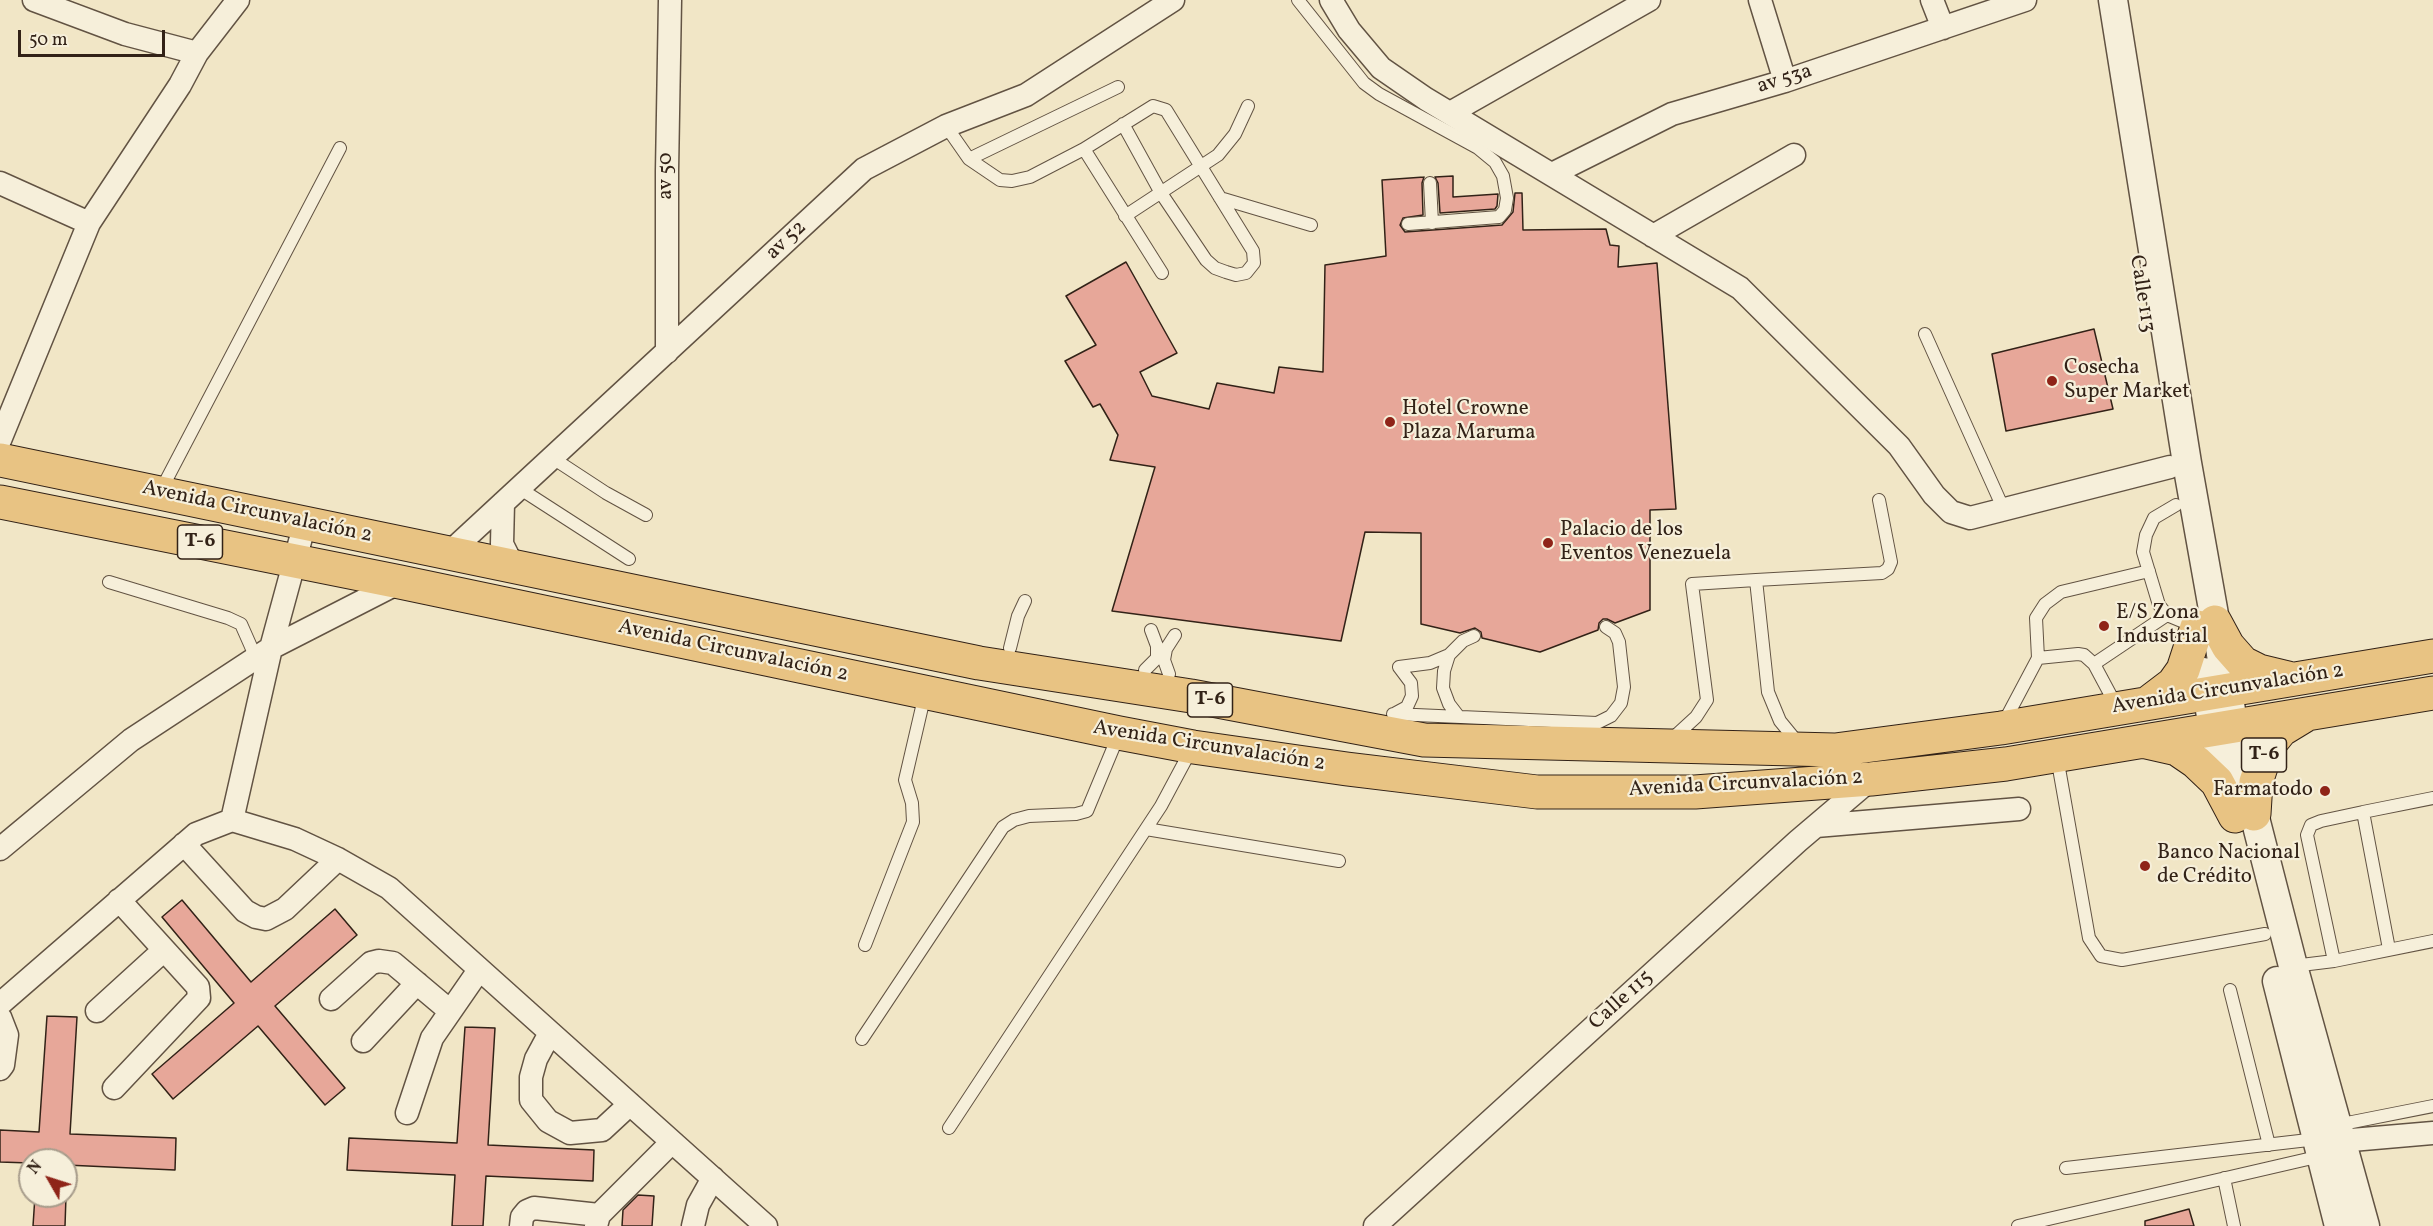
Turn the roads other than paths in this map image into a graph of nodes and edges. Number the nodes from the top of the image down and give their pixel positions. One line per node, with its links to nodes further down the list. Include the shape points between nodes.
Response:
1 (34, 0): 14 (street, via 125,34)
2 (238, 0): 14 (street)
3 (670, 0): 39 (street, av 50, via 666,171)
4 (1173, 0): 20 (street, av 52, via 1026,95)
5 (1298, 0): 33 (lane, via 1364,83 1478,148 1495,162 1503,176 1507,198 1505,210 1498,217)
6 (1330, 0): 18 (street, via 1381,68)
7 (1649, 0): 18 (street)
8 (1760, 0): 15 (street)
9 (1932, 0): 13 (street)
10 (2025, 0): 13 (street, av 53a)
11 (2092, 0): 43 (street, Calle 113)
12 (2113, 0): 61 (street, Calle 113)
13 (1942, 28): 15 (street, av 53a)
14 (196, 54): 32 (street, via 180,85)
15 (1785, 81): 26 (street, av 53a, via 1672,114)
16 (1118, 87): 24 (lane)
17 (1248, 106): 25 (lane, via 1235,134)
18 (1450, 113): 26 (street)
19 (1124, 124): 22 (lane); 25 (lane, via 1153,106 1161,107 1170,114); 29 (lane)
20 (946, 126): 24 (lane); 39 (street, av 52, via 864,169)
21 (340, 148): 44 (lane)
22 (1084, 149): 24 (lane, via 1030,177 1012,181 987,174); 31 (lane)
23 (1794, 155): 36 (street)
24 (969, 159)
25 (1202, 168): 29 (lane); 30 (lane)
26 (1552, 174): 36 (street)
27 (0, 183): 32 (street)
28 (1430, 183): 33 (lane)
29 (1161, 193): 30 (lane, via 1206,260 1226,272 1246,273 1254,263 1252,251); 31 (lane)
30 (1220, 198): 35 (lane)
31 (1125, 216): 37 (lane)
32 (89, 223): 40 (street)
33 (1432, 223): 34 (lane)
34 (1408, 224)
35 (1311, 225)
36 (1653, 236): 49 (street, via 1740,288 1899,447 1951,512 1970,518)
37 (1162, 273)
38 (1925, 334): 49 (lane)
39 (668, 352): 41 (street, av 52)
40 (0, 440)
41 (551, 457): 45 (street, av 52); 50 (lane)
42 (0, 460): 44 (highway, Avenida Circunvalación 2 / T-6)
43 (2170, 467): 48 (street, Calle 113); 49 (street)
44 (159, 493): 51 (highway, Avenida Circunvalación 2 / T-6)
45 (511, 496): 52 (street, av 52); 53 (lane); 55 (street, via 502,544)
46 (1879, 500): 57 (lane, via 1891,562 1882,573)
47 (0, 502): 54 (highway, Avenida Circunvalación 2 / T-6)
48 (2176, 505): 56 (lane, via 2154,518 2146,535 2143,552); 61 (street, Calle 113)
49 (2004, 510)
50 (646, 515)
51 (305, 523): 52 (highway, Avenida Circunvalación 2 / T-6); 54 (street)
52 (449, 553): 55 (highway, Avenida Circunvalación 2 / T-6)
53 (630, 559)
54 (296, 561): 59 (highway, Avenida Circunvalación 2 / T-6); 67 (street)
55 (513, 566): 86 (highway, Avenida Circunvalación 2 / T-6, via 979,663 1191,696 1424,740)
56 (2149, 571): 61 (lane, via 2159,605); 70 (lane, via 2061,592 2045,604 2036,618)
57 (1756, 580): 86 (lane, via 1692,584 1707,700 1696,717); 87 (lane, via 1768,692 1780,721)
58 (109, 582): 67 (lane, via 228,618 240,624)
59 (400, 582): 67 (street); 76 (highway, Avenida Circunvalación 2 / T-6)
60 (1025, 602): 66 (lane, via 1017,616)
61 (2193, 621): 71 (lane); 74 (highway, via 2228,646 2243,663); 75 (street, Calle 113); 78 (highway, T-6, via 2183,670 2173,684)
62 (1606, 627): 80 (lane, via 1619,642 1624,687 1621,703 1611,716 1597,723)
63 (1151, 630): 72 (lane, via 1157,658)
64 (1174, 635): 73 (lane, via 1164,660)
65 (1474, 636): 68 (lane)
66 (1010, 648)
67 (263, 653): 94 (street); 98 (street, via 131,740)
68 (1449, 655): 80 (lane, via 1443,688); 80 (lane, via 1430,663 1399,667 1411,682 1412,696 1407,707 1393,714)
69 (2433, 656): 74 (highway, Avenida Circunvalación 2 / T-6)
70 (2038, 658): 71 (lane, via 2078,654); 81 (lane)
71 (2094, 664): 78 (lane)
72 (1145, 670)
73 (1169, 674)
74 (2292, 679): 75 (highway, Avenida Circunvalación 2 / T-6)
75 (2218, 692): 78 (highway, Avenida Circunvalación 2 / T-6); 82 (street, Calle 113)
76 (926, 693): 83 (highway, Avenida Circunvalación 2 / T-6); 104 (lane, via 905,780 913,822)
77 (2432, 696): 79 (highway, Avenida Circunvalación 2 / T-6)
78 (2133, 706): 81 (highway, Avenida Circunvalación 2 / T-6)
79 (2307, 714): 82 (highway, Avenida Circunvalación 2 / T-6); 93 (highway, T-6, via 2281,730 2268,746)
80 (1459, 717)
81 (2001, 728): 87 (highway, Avenida Circunvalación 2 / T-6, via 1835,750)
82 (2223, 728): 84 (highway, Avenida Circunvalación 2 / T-6); 93 (street, Calle 113)
83 (1119, 733): 85 (highway, Avenida Circunvalación 2 / T-6); 118 (lane, via 1087,811 1029,816 1003,827)
84 (2141, 741): 88 (highway, Avenida Circunvalación 2 / T-6); 93 (highway, via 2177,749 2196,762)
85 (1193, 747): 89 (highway, Avenida Circunvalación 2 / T-6, via 1537,792 1695,792); 96 (lane)
86 (1663, 747): 87 (highway, Avenida Circunvalación 2 / T-6)
87 (1802, 749)
88 (2056, 756): 89 (highway, Avenida Circunvalación 2 / T-6); 102 (lane, via 2089,938 2102,956 2122,960)
89 (1871, 779): 95 (street, Calle 115)
90 (2433, 798): 92 (lane)
91 (2019, 809): 95 (street)
92 (2363, 813): 105 (lane); 107 (lane, via 2321,820 2311,825 2307,835)
93 (2245, 815): 102 (street); 108 (street)
94 (232, 820): 97 (street, via 195,834); 99 (street, via 295,839)
95 (1816, 825): 137 (street, Calle 115)
96 (1146, 829): 100 (lane); 125 (lane)
97 (184, 844): 99 (street, via 245,911 266,919 285,909); 101 (street)
98 (0, 849)
99 (338, 859): 109 (street, via 389,888)
100 (1339, 861)
101 (119, 900): 106 (street); 113 (street)
102 (2265, 934): 127 (street)
103 (2433, 941): 105 (lane)
104 (865, 945)
105 (2389, 949): 107 (lane)
106 (164, 950): 114 (street); 121 (street, via 198,987 199,998)
107 (2334, 961): 108 (lane)
108 (2293, 966): 127 (street)
109 (479, 970): 115 (street); 117 (street)
110 (417, 983): 112 (street, via 393,963 380,961 371,963); 115 (street); 119 (street)
111 (2230, 990): 129 (lane)
112 (331, 999)
113 (0, 1004)
114 (97, 1011)
115 (450, 1011): 124 (street, via 432,1038)
116 (0, 1017): 120 (street, via 7,1035)
117 (550, 1033): 122 (street); 122 (street, via 531,1077 531,1100 548,1121 570,1133 602,1130)
118 (862, 1039)
119 (363, 1041)
120 (0, 1069)
121 (114, 1088)
122 (630, 1104): 128 (street)
123 (2433, 1106): 127 (lane)
124 (407, 1113)
125 (949, 1128)
126 (2433, 1133): 127 (street)
127 (2329, 1140): 129 (lane); 132 (lane); 140 (street); 141 (street)
128 (672, 1142): 131 (street); 133 (street)
129 (2269, 1145): 130 (lane)
130 (2066, 1168)
131 (713, 1178): 135 (street, via 698,1205); 136 (street)
132 (2224, 1178): 138 (lane); 139 (lane)
133 (598, 1220): 134 (street, via 534,1208 522,1217)
134 (521, 1226)
135 (693, 1226)
136 (766, 1226)
137 (1375, 1226)
138 (2018, 1226)
139 (2234, 1226)
140 (2339, 1226)
141 (2365, 1226)

